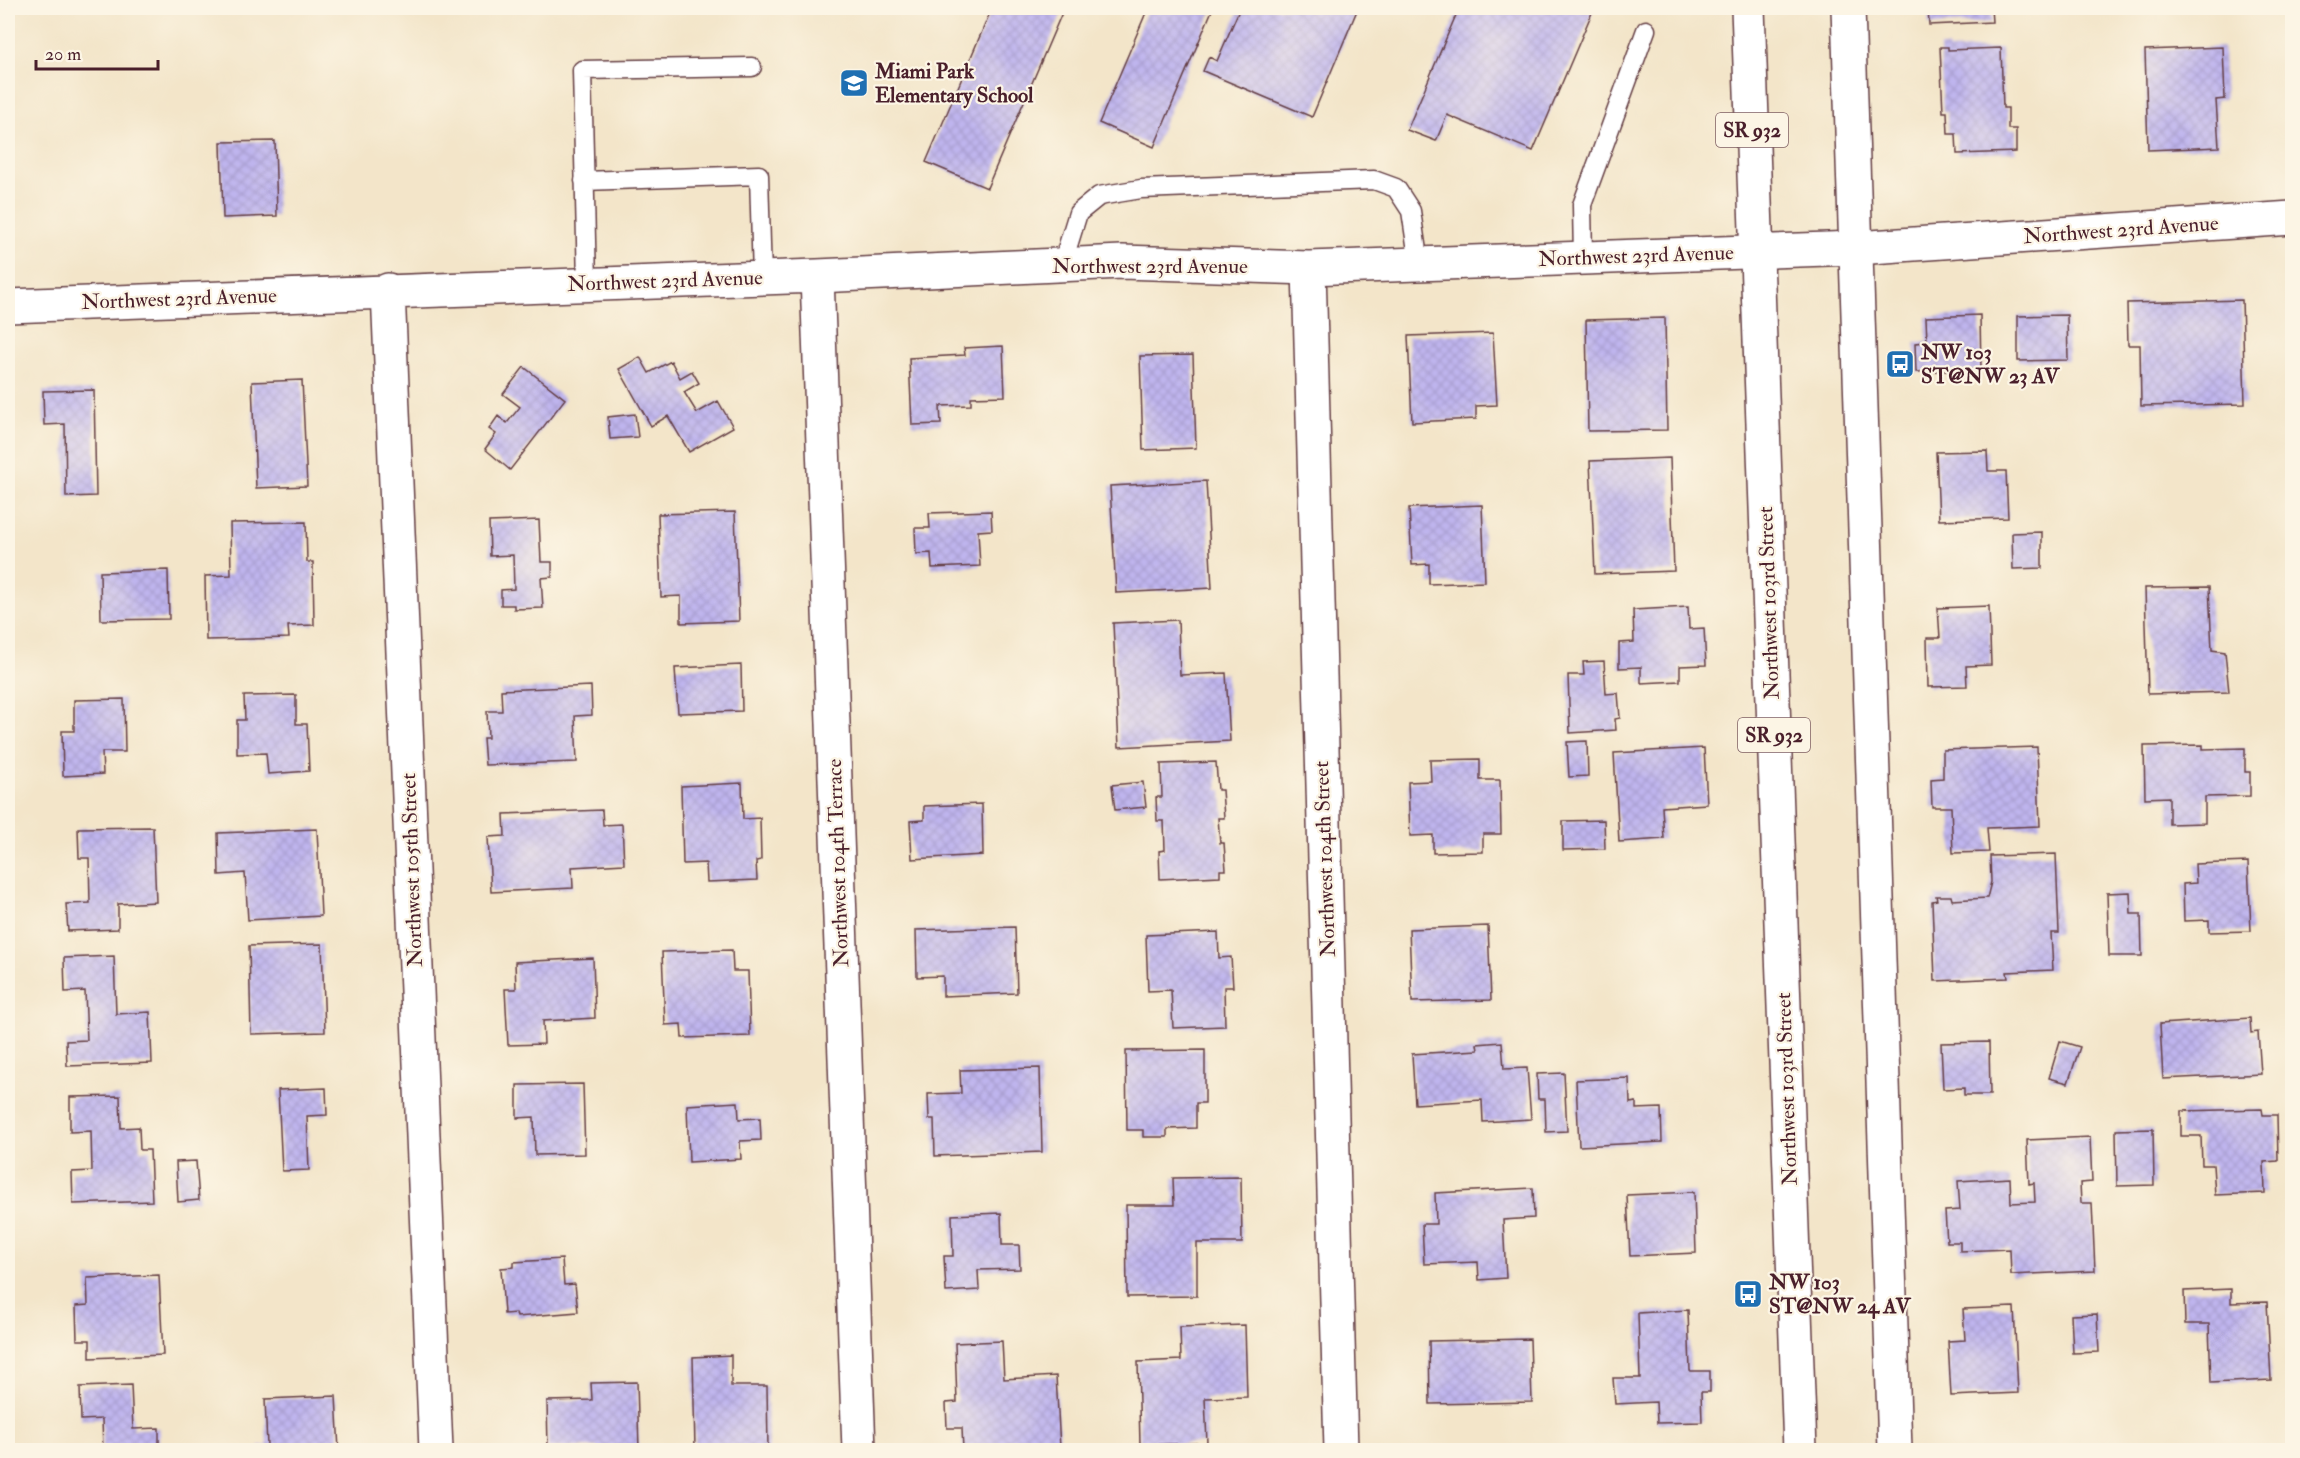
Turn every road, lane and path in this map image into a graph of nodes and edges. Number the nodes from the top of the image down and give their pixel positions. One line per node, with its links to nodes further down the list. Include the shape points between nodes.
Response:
1 (1748, 8): 8 (street, Northwest 103rd Street / SR 932)
2 (1848, 8): 7 (street)
3 (1646, 30): 9 (lane, via 1582,205)
4 (752, 67): 5 (lane, via 582,70)
5 (584, 181): 14 (lane, via 759,175); 15 (lane)
6 (2292, 218): 7 (street, Northwest 23rd Avenue)
7 (1856, 248): 8 (street, Northwest 23rd Avenue); 22 (street)
8 (1756, 252): 9 (street, Northwest 23rd Avenue); 21 (street, Northwest 103rd Street / SR 932)
9 (1583, 258): 10 (street, Northwest 23rd Avenue)
10 (1419, 264): 11 (lane, via 1411,212 1396,188 1374,180 1141,189 1099,195 1078,213); 12 (street, Northwest 23rd Avenue)
11 (1062, 265): 12 (street, Northwest 23rd Avenue, via 1122,262); 13 (street, Northwest 23rd Avenue)
12 (1308, 268): 20 (street, Northwest 104th Street)
13 (817, 276): 14 (street, Northwest 23rd Avenue); 19 (street, Northwest 104th Terrace)
14 (762, 278): 15 (street, Northwest 23rd Avenue)
15 (587, 283): 16 (street, Northwest 23rd Avenue)
16 (388, 290): 17 (street, Northwest 23rd Avenue); 18 (street, Northwest 105th Street)
17 (8, 306)
18 (436, 1450)
19 (859, 1450)
20 (1341, 1450)
21 (1800, 1450)
22 (1895, 1450)

